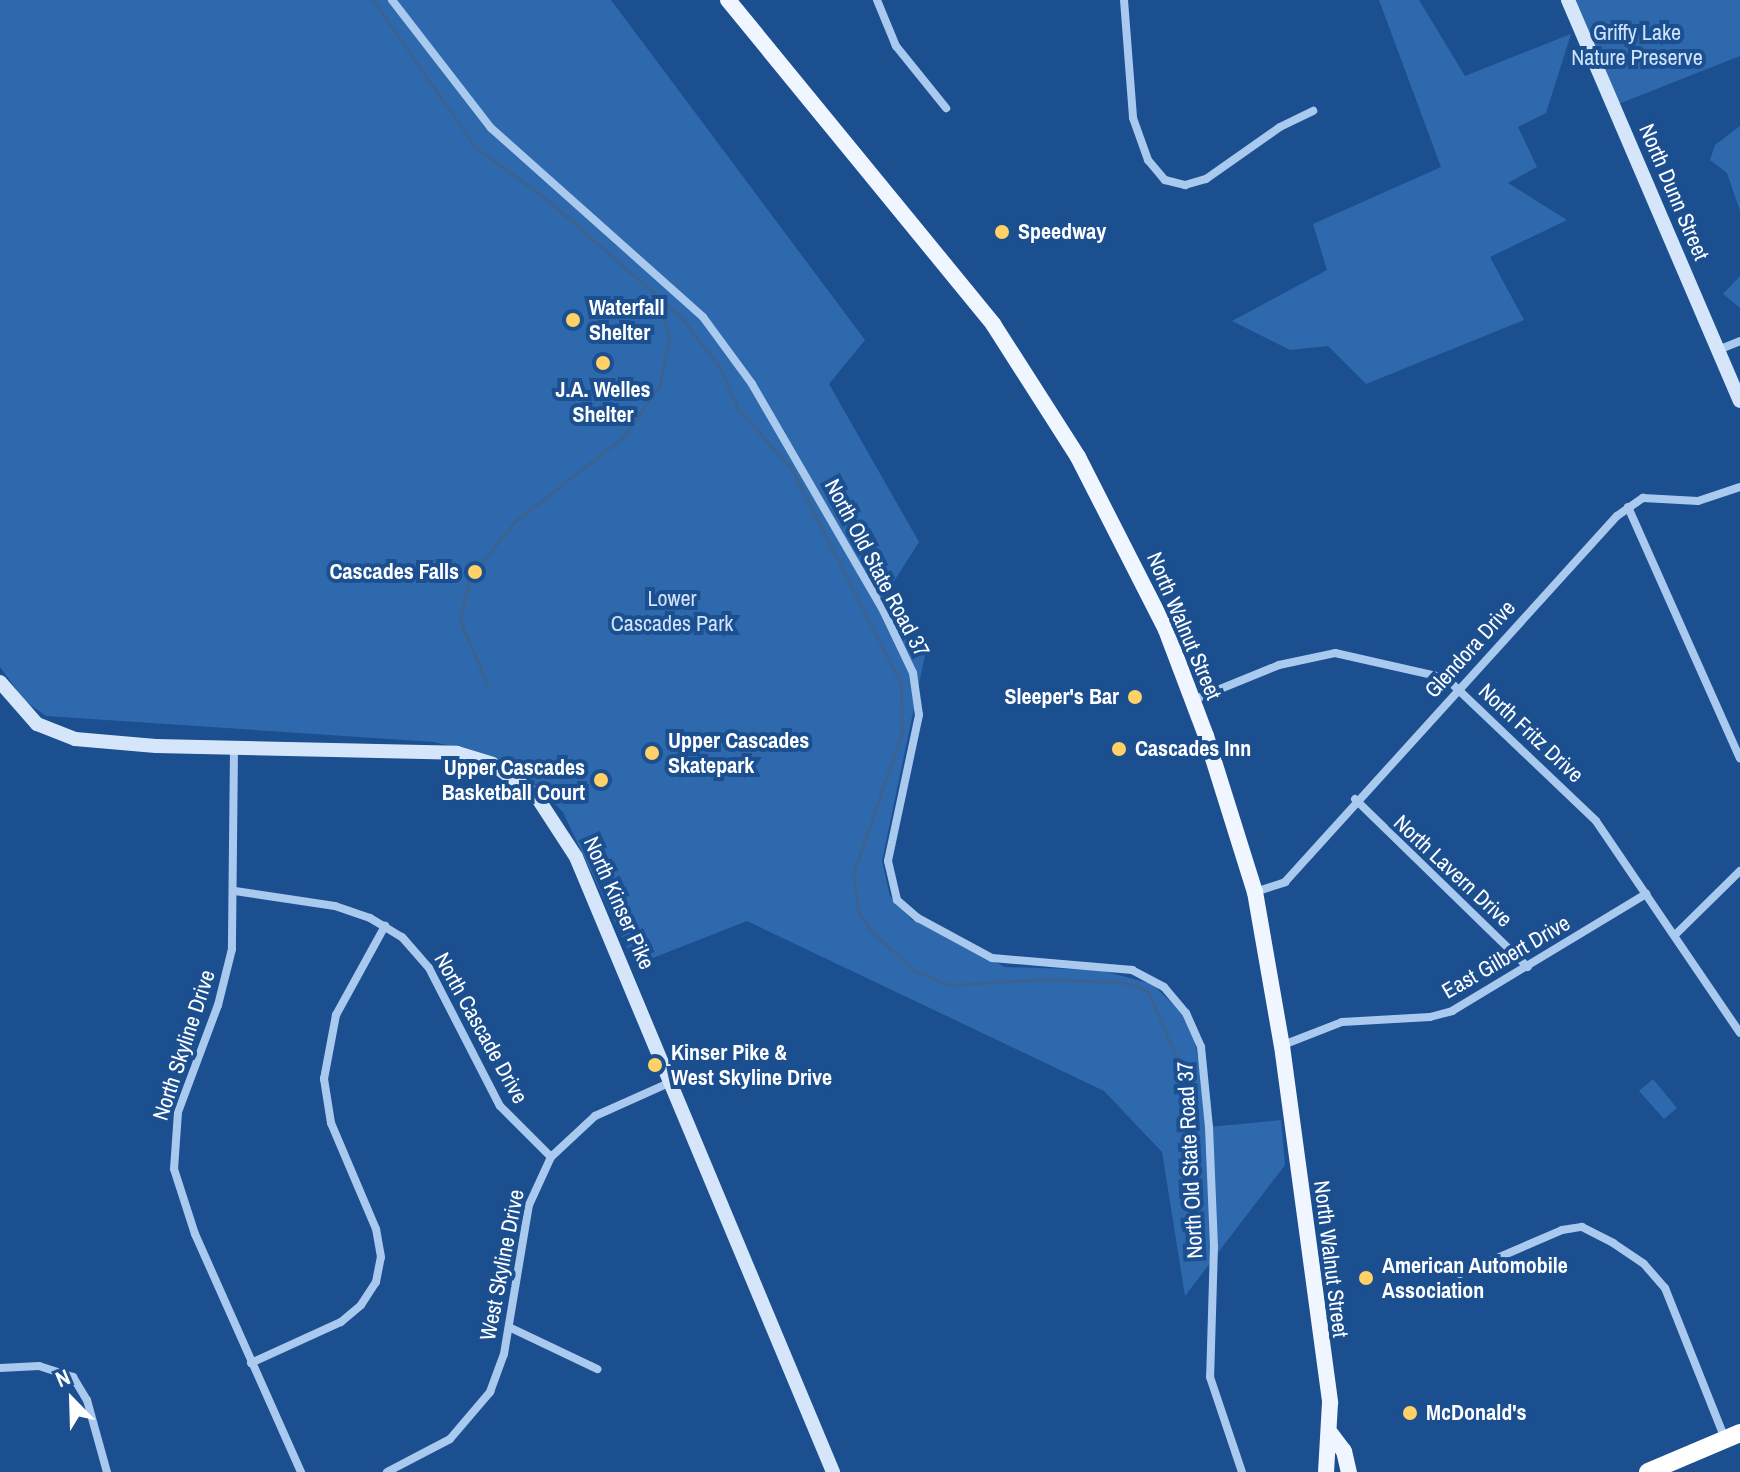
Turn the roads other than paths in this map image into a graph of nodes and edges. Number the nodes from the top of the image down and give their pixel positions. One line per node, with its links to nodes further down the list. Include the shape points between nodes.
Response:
1 (392, 0): 41 (street, North Old State Road 37, via 491,128 703,317 752,384 876,596 907,656 918,698 912,767 888,861 897,900 918,918 992,958 1132,970 1164,987 1186,1013 1201,1047 1209,1127 1214,1246 1210,1377)
2 (728, 0): 15 (main road, North Walnut Street, via 919,227 1009,346 1131,555)
3 (877, 0): 6 (street, via 896,46)
4 (1124, 0): 7 (street, via 1133,118 1148,160 1165,180 1185,185 1206,179 1280,127)
5 (1568, 0): 9 (street, North Dunn Street)
6 (946, 108)
7 (1313, 111)
8 (1740, 341): 9 (street)
9 (1718, 350): 10 (street, North Dunn Street)
10 (1740, 401)
11 (1740, 487): 12 (street, via 1706,500 1650,497)
12 (1628, 507): 14 (street, Glendora Drive); 17 (street)
13 (0, 683): 16 (street, North Kinser Pike, via 26,715 67,737)
14 (1459, 689): 15 (street, North Fritz Drive, via 1428,673 1335,653 1279,665); 18 (street, Glendora Drive); 22 (street, North Fritz Drive, via 1596,821)
15 (1193, 700): 21 (main road, North Walnut Street)
16 (234, 748): 20 (street, North Skyline Drive); 28 (street, North Kinser Pike, via 457,753 492,764 526,786 566,836)
17 (1740, 758)
18 (1355, 799): 21 (street, Glendora Drive, via 1285,882); 25 (street, North Lavern Drive)
19 (1740, 871): 24 (street)
20 (235, 891): 23 (street, North Cascade Drive, via 335,906); 32 (street, North Skyline Drive, via 226,977 184,1091 173,1152 183,1204)
21 (1255, 892): 27 (main road, North Walnut Street)
22 (1646, 894): 24 (street, North Fritz Drive); 25 (street, East Gilbert Drive)
23 (385, 926): 29 (street, North Cascade Drive, via 414,947 429,968 500,1106); 32 (street, via 336,1015 324,1079 331,1123 376,1229 381,1257 376,1282 341,1322)
24 (1675, 935): 26 (street, North Fritz Drive)
25 (1528, 967): 27 (street, East Gilbert Drive, via 1441,1015 1342,1022)
26 (1740, 1033)
27 (1282, 1046): 35 (main road, North Walnut Street)
28 (671, 1082): 29 (street, West Skyline Drive, via 595,1116); 40 (street, North Kinser Pike)
29 (551, 1157): 31 (street, West Skyline Drive, via 529,1205)
30 (1460, 1274): 36 (street, via 1562,1230 1582,1227 1613,1243 1644,1264 1665,1288)
31 (509, 1327): 34 (street); 39 (street, West Skyline Drive, via 495,1381 470,1421 438,1448)
32 (251, 1363): 38 (street, North Skyline Drive)
33 (0, 1368): 37 (street, via 39,1366 73,1377 87,1400)
34 (597, 1369)
35 (1331, 1434): 42 (main road, North Walnut Street); 43 (main road, North Walnut Street, via 1344,1451)
36 (1733, 1436): 44 (highway)
37 (107, 1472)
38 (301, 1472)
39 (387, 1472)
40 (833, 1472)
41 (1242, 1472)
42 (1326, 1472)
43 (1349, 1472)
44 (1648, 1472)

